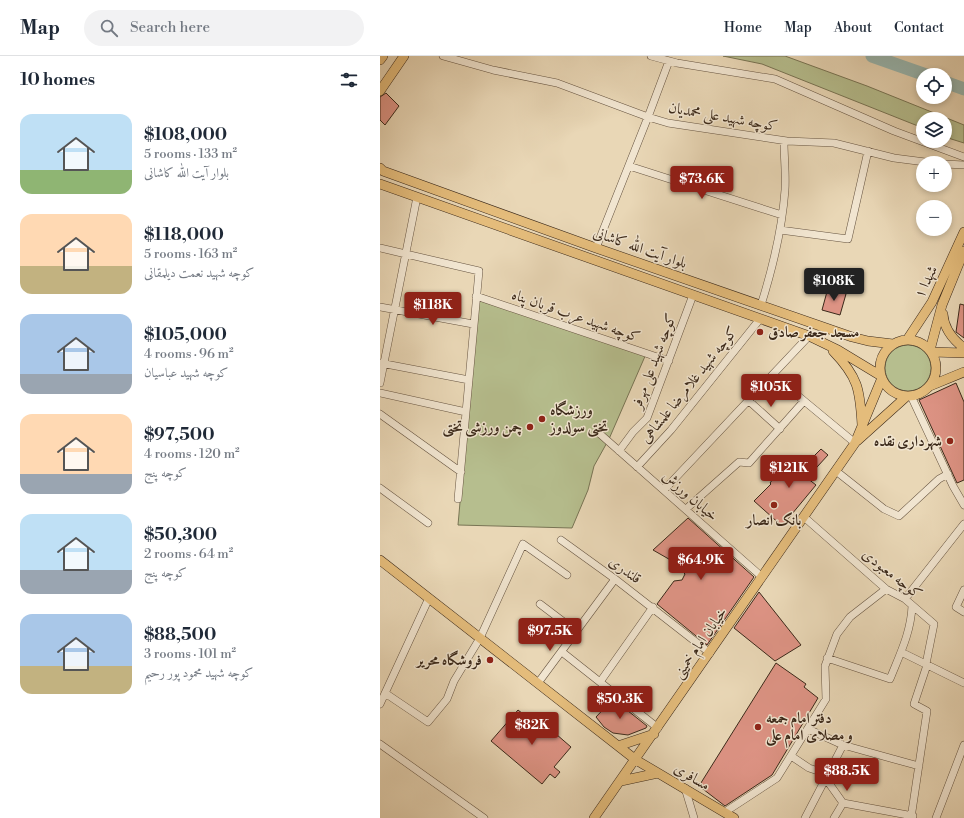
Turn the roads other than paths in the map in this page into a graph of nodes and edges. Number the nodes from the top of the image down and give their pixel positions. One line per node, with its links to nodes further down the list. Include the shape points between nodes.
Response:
1 (383, 56): 5 (main road)
2 (404, 56): 7 (main road)
3 (443, 56): 8 (street, via 493,70 557,83)
4 (651, 56): 6 (street)
5 (380, 60)
6 (669, 61): 8 (street); 11 (street, via 775,79 894,131)
7 (380, 91)
8 (648, 117): 9 (street, کوچه شهید علی محمدیان, via 668,123); 15 (street, کوچه شهید علی محمدیان)
9 (784, 141): 10 (street, کوچه شهید علی محمدیان, via 834,143); 21 (street, via 785,190)
10 (868, 151): 12 (street, کوچه شهید علی محمدیان); 22 (street, via 848,239)
11 (964, 157)
12 (916, 161)
13 (952, 164): 14 (street)
14 (964, 165)
15 (628, 166): 21 (street); 25 (street, کوچه شهید علی محمدیان)
16 (380, 168): 17 (main road, بلوار آیت الله کاشانی)
17 (415, 183): 19 (main road, via 403,186); 25 (main road, بلوار آیت الله کاشانی)
18 (380, 184): 19 (main road, بلوار آیت الله کاشانی)
19 (402, 192): 20 (main road, بلوار آیت الله کاشانی)
20 (417, 197): 27 (street); 28 (main road, بلوار آیت الله کاشانی)
21 (782, 215): 22 (street)
22 (780, 230): 30 (street)
23 (964, 232): 34 (main road, شهدا ۱)
24 (380, 248): 27 (street)
25 (596, 248): 30 (main road, بلوار آیت الله کاشانی)
26 (964, 251): 31 (main road, شهدا ۱)
27 (407, 253): 29 (street, via 479,271); 33 (street)
28 (693, 295): 36 (main road, بلوار آیت الله کاشانی); 47 (street, کوچه شهید علی مهرفر)
29 (476, 296): 38 (street); 47 (street, کوچه شهید عرب قربان پناه)
30 (761, 304): 35 (main road, بلوار آیت الله کاشانی)
31 (942, 305): 37 (main road, شهدا ۱); 44 (main road, via 944,325 954,340)
32 (380, 307): 33 (street)
33 (396, 309): 38 (street); 48 (street)
34 (927, 311): 37 (main road, via 929,321); 41 (main road, شهدا ۱)
35 (794, 316): 39 (main road); 42 (main road, بلوار آیت الله کاشانی, via 863,340)
36 (760, 319): 39 (main road, بلوار آیت الله کاشانی); 66 (street, کوچه شهید غلامرضا علمشاهی, via 671,430)
37 (938, 323): 45 (main road, شهدا ۱)
38 (473, 324): 52 (street)
39 (789, 329): 40 (main road, بلوار آیت الله کاشانی)
40 (809, 336): 43 (main road, بلوار آیت الله کاشانی); 50 (street)
41 (907, 340): 42 (main road); 45 (main road, via 920,342)
42 (893, 344): 51 (main road, via 881,362)
43 (828, 345): 51 (main road, بلوار آیت الله کاشانی); 62 (main road, via 854,377 859,388)
44 (964, 348)
45 (931, 351): 46 (main road); 54 (main road, via 936,366 934,380)
46 (964, 353)
47 (669, 361): 65 (street, کوچه شهید علی مهرفر, via 647,418)
48 (381, 363): 52 (street); 53 (street)
49 (964, 372): 54 (main road)
50 (774, 376): 57 (street); 58 (street)
51 (882, 377): 56 (main road, via 890,389); 62 (main road)
52 (469, 380): 59 (street)
53 (380, 384)
54 (930, 386): 56 (main road, via 921,393)
55 (380, 393): 59 (street)
56 (909, 396): 64 (main road); 69 (street)
57 (749, 401): 61 (street); 71 (street)
58 (804, 401): 61 (street); 64 (street)
59 (466, 412): 68 (street)
60 (380, 414): 68 (street)
61 (780, 428): 74 (street, via 749,463 739,462)
62 (862, 428): 64 (main road)
63 (600, 434): 65 (street, خیابان ورزش)
64 (854, 443): 67 (main road, خیابان امام خمینی)
65 (619, 451): 66 (street, خیابان ورزش)
66 (637, 467): 71 (street, خیابان ورزش)
67 (836, 470): 69 (street, via 884,509 899,516 938,479); 75 (main road, خیابان امام خمینی)
68 (461, 472): 72 (street)
69 (948, 474): 73 (street)
70 (380, 488): 76 (street)
71 (664, 490): 74 (street, خیابان ورزش)
72 (458, 499)
73 (964, 505)
74 (686, 509): 81 (street, خیابان ورزش)
75 (804, 517): 81 (main road, خیابان امام خمینی); 83 (street, کوچه معبودی)
76 (428, 523)
77 (964, 524): 86 (street)
78 (561, 540): 82 (street, قلندری)
79 (380, 561): 85 (main road, مسافری)
80 (567, 574): 92 (street, via 523,544)
81 (762, 577): 95 (main road, خیابان امام خمینی)
82 (615, 579): 89 (street, قلندری); 91 (street)
83 (886, 589): 86 (street, کوچه معبودی); 96 (street, via 850,617 837,634)
84 (964, 590): 90 (street, via 956,607)
85 (429, 598): 92 (main road, مسافری); 101 (street)
86 (905, 599): 88 (street, کوچه معبودی)
87 (540, 604): 91 (street)
88 (912, 606): 94 (street, via 912,621); 97 (street, کوچه معبودی, via 934,624)
89 (653, 607): 95 (street, قلندری); 98 (street)
90 (964, 612)
91 (577, 632): 93 (street)
92 (480, 638): 100 (main road, مسافری); 101 (street, via 454,681 447,699 428,722)
93 (562, 652): 98 (street); 100 (street)
94 (901, 652): 96 (street, via 890,678); 97 (street)
95 (710, 653): 104 (main road, خیابان امام خمینی)
96 (827, 658): 103 (street, via 826,699)
97 (926, 664): 99 (street); 111 (street, via 914,704 927,711)
98 (600, 682): 104 (street)
99 (964, 682)
100 (538, 683): 107 (main road, مسافری)
101 (385, 693): 102 (street)
102 (380, 704)
103 (808, 729): 106 (street); 109 (street)
104 (656, 731): 107 (main road); 110 (main road, خیابان امام خمینی)
105 (380, 744): 119 (street)
106 (844, 745): 111 (street); 113 (street)
107 (618, 746): 110 (main road, مسافری)
108 (964, 746): 125 (street)
109 (791, 756): 113 (street); 117 (street, via 777,778)
110 (636, 760): 112 (main road, مسافری); 114 (main road, خیابان امام خمینی)
111 (918, 766): 118 (street)
112 (658, 773): 114 (main road); 115 (main road, مسافری)
113 (827, 778): 116 (street); 123 (street)
114 (621, 780): 120 (main road, خیابان امام خمینی)
115 (685, 788): 117 (main road, مسافری); 121 (street)
116 (843, 803): 118 (street); 124 (street)
117 (724, 812): 122 (main road, مسافری)
118 (912, 817)
119 (484, 818)
120 (594, 818)
121 (694, 818)
122 (734, 818)
123 (805, 818)
124 (834, 818)
125 (936, 818)

